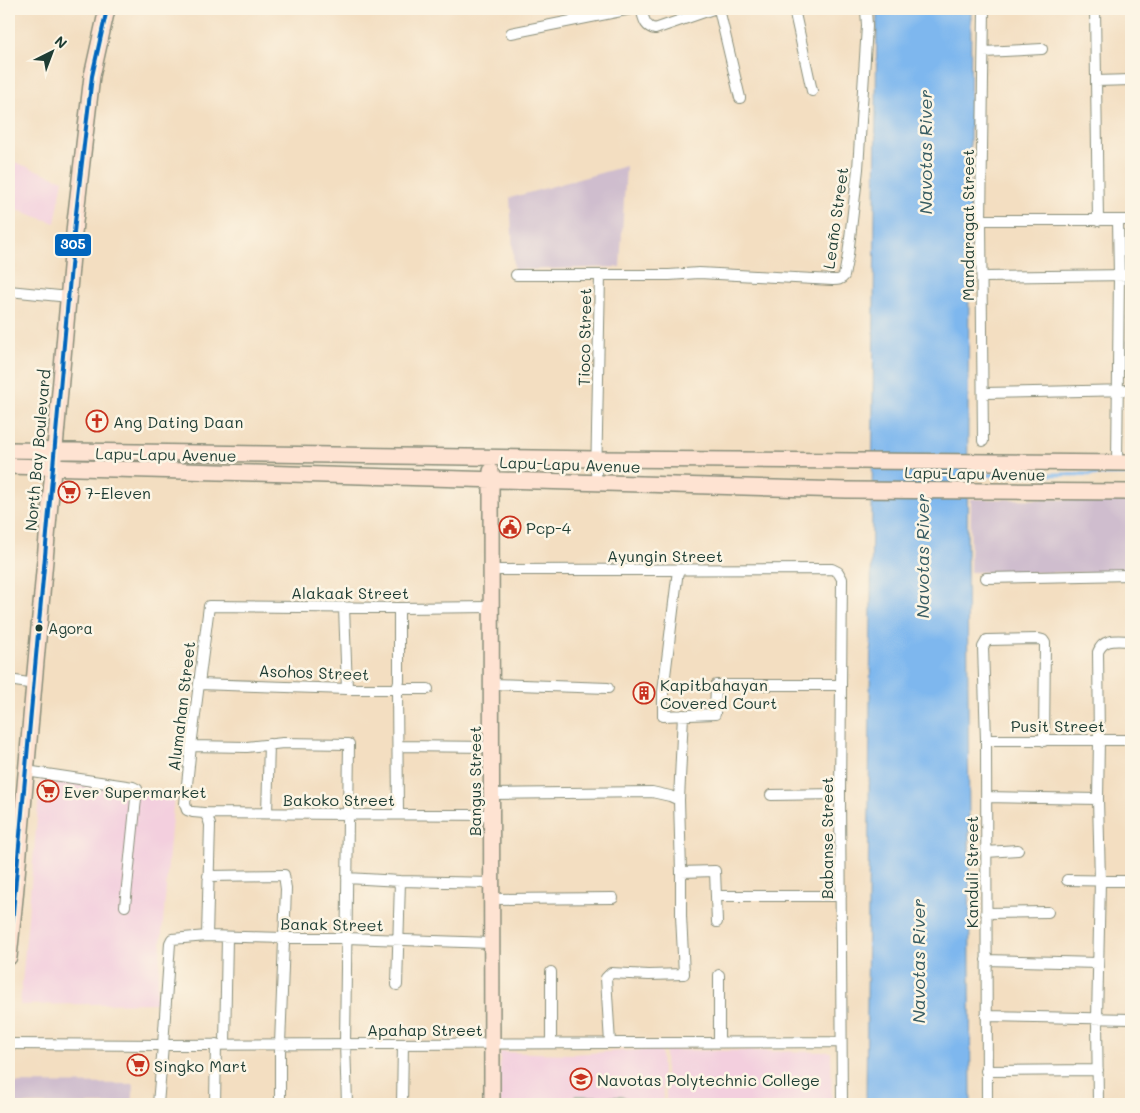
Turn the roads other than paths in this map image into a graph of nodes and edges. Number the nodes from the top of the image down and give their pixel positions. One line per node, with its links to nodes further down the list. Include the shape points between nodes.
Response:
1 (107, 9): 27 (main road, North Bay Boulevard, via 92,76)
2 (631, 9): 10 (street)
3 (641, 9): 4 (street, via 646,24 655,29)
4 (713, 9)
5 (720, 9): 16 (street)
6 (794, 9): 15 (street)
7 (866, 9): 22 (street, Leaño Street, via 858,169 844,276 833,280 699,273)
8 (984, 9): 12 (street, Mandaragat Street)
9 (1095, 9): 14 (street)
10 (511, 33)
11 (1042, 50): 12 (street)
12 (984, 52): 17 (street, Mandaragat Street)
13 (1131, 80): 14 (street)
14 (1096, 81): 20 (street)
15 (812, 91)
16 (740, 98)
17 (981, 220): 20 (street); 25 (street, Mandaragat Street)
18 (1118, 220): 19 (street); 20 (street); 23 (street)
19 (1131, 220)
20 (1098, 221)
21 (516, 275): 22 (street, Tioco Street)
22 (600, 275): 35 (street, Tioco Street)
23 (1119, 275): 24 (street); 25 (street); 29 (street)
24 (1131, 275)
25 (982, 277): 30 (street, Mandaragat Street)
26 (9, 291): 27 (street)
27 (68, 297): 33 (main road, North Bay Boulevard)
28 (1131, 390): 29 (street)
29 (1118, 391): 30 (street); 36 (street)
30 (984, 393): 31 (street, Mandaragat Street)
31 (983, 441)
32 (9, 450): 33 (main road, Lapu-Lapu Avenue)
33 (54, 451): 34 (main road, Lapu-Lapu Avenue); 38 (main road, North Bay Boulevard)
34 (490, 458): 35 (main road, Lapu-Lapu Avenue); 39 (main road, Bangus Street)
35 (596, 459): 36 (main road, Lapu-Lapu Avenue); 40 (street, Tioco Street)
36 (1124, 463)
37 (9, 466): 38 (main road, Lapu-Lapu Avenue)
38 (53, 468): 39 (main road, Lapu-Lapu Avenue); 53 (main road, North Bay Boulevard)
39 (490, 479): 40 (main road, Lapu-Lapu Avenue); 42 (main road, Bangus Street)
40 (596, 482): 41 (main road, Lapu-Lapu Avenue, via 853,490)
41 (1131, 492)
42 (491, 570): 43 (street, Ayungin Street); 49 (main road, Bangus Street)
43 (678, 570): 44 (street, Ayungin Street, via 832,569); 61 (street, via 663,716)
44 (838, 572): 56 (street, Babanse Street, via 842,579)
45 (1131, 575): 46 (street)
46 (986, 578)
47 (209, 606): 48 (street, Alakaak Street); 54 (street, Alumahan Street)
48 (344, 607): 50 (street, Alakaak Street); 58 (street)
49 (491, 607): 50 (street, Alakaak Street); 55 (main road, Bangus Street)
50 (399, 608): 59 (street, via 400,681)
51 (1131, 641): 63 (street, via 1106,642 1098,652)
52 (9, 680): 53 (street)
53 (35, 684): 70 (main road, North Bay Boulevard)
54 (200, 684): 58 (street, Asohos Street); 67 (street, Alumahan Street)
55 (491, 684): 57 (street); 69 (main road, Bangus Street)
56 (840, 685): 61 (street, via 716,685 715,714); 72 (street, Babanse Street)
57 (608, 688)
58 (346, 689): 59 (street, Asohos Street)
59 (397, 689): 60 (street, Asohos Street); 68 (street)
60 (428, 689)
61 (683, 715): 76 (street)
62 (986, 740): 65 (street, Pusit Street); 65 (street, Kanduli Street, via 983,647 987,640 1039,639 1045,643); 74 (street, Kanduli Street)
63 (1099, 740): 64 (street, Pusit Street); 65 (street, Pusit Street); 75 (street)
64 (1131, 740)
65 (1044, 741)
66 (269, 744): 67 (street); 79 (street); 80 (street, via 349,744)
67 (191, 746): 77 (street, Alumahan Street)
68 (398, 746): 69 (street); 81 (street)
69 (491, 747): 71 (main road, Bangus Street)
70 (26, 771): 97 (street, via 137,789); 107 (main road, North Bay Boulevard)
71 (491, 794): 76 (street, via 652,792); 82 (main road, Bangus Street)
72 (840, 794): 73 (street); 94 (street, Babanse Street)
73 (771, 795)
74 (986, 797): 75 (street); 84 (street, Kanduli Street)
75 (1098, 798): 90 (street)
76 (679, 800): 85 (street)
77 (187, 810): 78 (street, Bakoko Street)
78 (204, 813): 79 (street, Bakoko Street); 86 (street, via 210,825)
79 (267, 813): 80 (street, Bakoko Street)
80 (348, 814): 81 (street, Bakoko Street); 87 (street)
81 (398, 814): 82 (street, Bakoko Street)
82 (491, 815): 92 (main road, Bangus Street)
83 (1018, 850): 84 (street)
84 (986, 852): 99 (street, Kanduli Street)
85 (681, 872): 93 (street, via 715,871); 120 (street, via 684,974 611,973 606,978)
86 (208, 876): 101 (street); 103 (street, via 284,875)
87 (347, 878): 89 (street); 104 (street)
88 (1067, 880): 90 (street)
89 (400, 881): 92 (street); 105 (street)
90 (1100, 881): 91 (street); 109 (street)
91 (1131, 881)
92 (492, 883): 96 (main road, Bangus Street)
93 (716, 896): 94 (street); 100 (street)
94 (841, 896): 117 (street, Babanse Street)
95 (613, 898): 96 (street)
96 (492, 899): 106 (main road, Bangus Street)
97 (126, 906)
98 (1048, 912): 99 (street)
99 (986, 913): 108 (street, Kanduli Street)
100 (717, 922)
101 (207, 936): 102 (street, Banak Street); 126 (street, Banak Street, via 172,938)
102 (227, 937): 103 (street, Banak Street); 122 (street)
103 (284, 938): 104 (street, Banak Street); 123 (street)
104 (346, 938): 105 (street, Banak Street); 124 (street)
105 (398, 939): 106 (street, Banak Street); 112 (street)
106 (492, 942): 118 (main road, Bangus Street)
107 (9, 957)
108 (986, 960): 109 (street); 113 (street, Kanduli Street)
109 (1098, 964): 114 (street)
110 (551, 972): 119 (street)
111 (719, 976): 116 (street)
112 (397, 985)
113 (986, 1016): 114 (street); 128 (street, Kanduli Street)
114 (1097, 1019): 115 (street); 127 (street)
115 (1131, 1019)
116 (719, 1042): 117 (street, Apahap Street); 120 (street, Apahap Street)
117 (841, 1042): 135 (street, Babanse Street)
118 (492, 1043): 119 (street, Apahap Street); 125 (street, Apahap Street); 134 (main road, Bangus Street)
119 (551, 1043): 120 (street, Apahap Street)
120 (610, 1043)
121 (9, 1044): 126 (street, Apahap Street)
122 (220, 1044): 123 (street, Apahap Street); 126 (street, Apahap Street); 130 (street)
123 (280, 1044): 124 (street, Apahap Street); 131 (street)
124 (346, 1044): 125 (street, Apahap Street); 132 (street)
125 (402, 1044): 133 (street)
126 (163, 1045): 129 (street)
127 (1098, 1070): 128 (street); 137 (street)
128 (986, 1071): 136 (street, Kanduli Street)
129 (158, 1104)
130 (215, 1104)
131 (280, 1104)
132 (347, 1104)
133 (402, 1104)
134 (492, 1104)
135 (842, 1104)
136 (987, 1104)
137 (1098, 1104)

